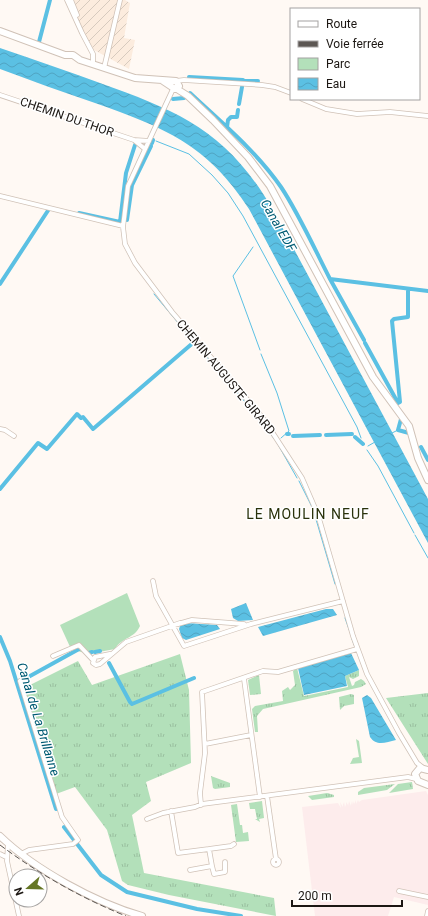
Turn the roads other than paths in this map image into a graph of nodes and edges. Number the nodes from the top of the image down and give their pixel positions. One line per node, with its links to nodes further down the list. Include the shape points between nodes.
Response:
1 (67, 0): 6 (street, via 93,54)
2 (71, 0): 4 (street)
3 (120, 0): 7 (street)
4 (77, 16)
5 (0, 32): 6 (main road)
6 (93, 64): 7 (main road)
7 (104, 68): 8 (main road, via 135,78)
8 (176, 85): 9 (street, via 188,81 262,85); 14 (street); 20 (main road, via 248,157 270,186 370,373 407,423 420,465)
9 (290, 93)
10 (0, 95): 13 (street, CHEMIN DU THOR)
11 (304, 100): 12 (street, via 326,109 357,114 390,112)
12 (428, 116)
13 (134, 140): 14 (street, CHEMIN DU THOR); 15 (street, CHEMIN DU THOR)
14 (149, 141): 15 (street)
15 (146, 149): 17 (street, CHEMIN AUGUSTE GIRARD, via 128,186)
16 (0, 196): 17 (street)
17 (123, 226): 22 (street, CHEMIN AUGUSTE GIRARD, via 128,250 143,274 172,312 263,418 292,462 318,515)
18 (0, 430): 19 (street)
19 (14, 436)
20 (428, 480)
21 (153, 581): 26 (street, via 156,596)
22 (343, 601): 25 (street); 29 (street, CHEMIN AUGUSTE GIRARD)
23 (180, 623): 24 (street, via 192,620); 26 (street); 27 (street, via 176,626)
24 (221, 623): 25 (street); 28 (street, via 224,630)
25 (251, 624): 28 (street)
26 (172, 626): 27 (street); 30 (street, via 126,642)
27 (176, 633): 28 (street, via 184,646)
28 (221, 634)
29 (357, 649): 33 (street, via 278,672 263,671); 37 (street, CHEMIN AUGUSTE GIRARD, via 373,686)
30 (110, 654): 32 (street); 32 (street, via 98,665)
31 (53, 656): 32 (street, via 79,645)
32 (93, 660)
33 (244, 679): 35 (street); 36 (street, via 202,692)
34 (20, 681): 49 (street, via 62,815 77,838 76,842 29,850)
35 (251, 735): 36 (street); 40 (street)
36 (205, 744): 41 (street)
37 (421, 770): 38 (main road); 39 (street, via 408,778)
38 (426, 782)
39 (267, 796): 40 (street); 53 (street, via 278,863)
40 (260, 797): 41 (street)
41 (201, 805): 42 (street)
42 (171, 811): 43 (street); 47 (street, via 178,853)
43 (147, 819)
44 (0, 836): 45 (main road)
45 (8, 844): 49 (main road); 50 (street)
46 (234, 844): 47 (street)
47 (209, 849): 52 (street)
48 (0, 854): 50 (street)
49 (21, 854): 59 (main road, via 68,884)
50 (6, 857): 58 (street)
51 (225, 862): 52 (street, via 225,872 214,874)
52 (212, 866): 54 (street)
53 (274, 866)
54 (190, 870)
55 (399, 891): 56 (street)
56 (428, 897)
57 (428, 912): 60 (street)
58 (19, 916)
59 (142, 916)
60 (427, 916)

